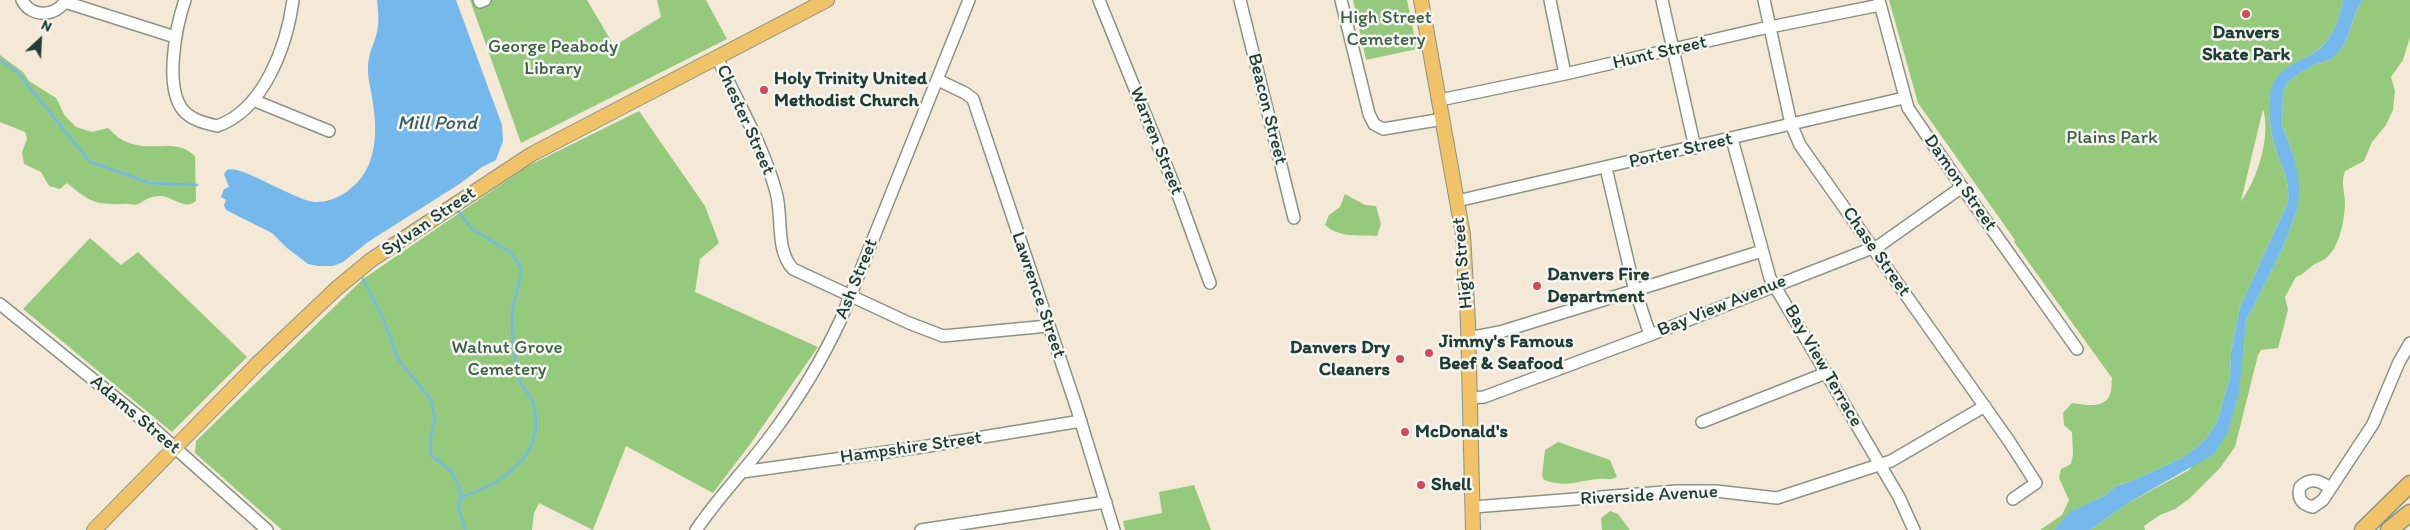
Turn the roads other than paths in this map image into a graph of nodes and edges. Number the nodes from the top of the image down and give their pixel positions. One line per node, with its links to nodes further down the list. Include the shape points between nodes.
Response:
1 (22, 0): 13 (street, via 28,9 42,14 55,11)
2 (185, 0): 16 (street)
3 (293, 0): 22 (street, via 275,62)
4 (827, 0): 18 (main road, Sylvan Street)
5 (969, 0): 20 (street, Ash Street)
6 (1099, 0): 35 (street, Warren Street)
7 (1240, 0): 32 (street, Beacon Street)
8 (1341, 0): 24 (street, via 1374,124 1383,129)
9 (1421, 0): 23 (main road, High Street)
10 (1550, 0): 19 (street)
11 (1662, 0): 17 (street)
12 (1764, 0): 15 (street, Chase Street)
13 (65, 1): 16 (street)
14 (1879, 2): 15 (street, Hunt Street); 21 (street, Damon Street)
15 (1770, 27): 17 (street, Hunt Street); 25 (street, Chase Street)
16 (175, 37): 22 (street, via 174,81 176,98 182,110 203,123 217,126 226,123)
17 (1672, 50): 19 (street, Hunt Street); 28 (street)
18 (717, 57): 38 (street, Chester Street, via 768,165 780,213 786,262 801,274); 50 (main road, Sylvan Street, via 532,154 391,246 336,289)
19 (1566, 74): 23 (street, Hunt Street)
20 (938, 80): 38 (street, Ash Street); 40 (street, Lawrence Street, via 973,100)
21 (1904, 98): 25 (street, Porter Street); 30 (street, Damon Street)
22 (253, 100): 26 (street)
23 (1440, 100): 24 (main road, High Street)
24 (1443, 119): 31 (main road, High Street)
25 (1791, 124): 27 (street, Porter Street); 33 (street, Chase Street, via 1800,145)
26 (329, 131)
27 (1732, 139): 28 (street, Porter Street); 34 (street, Bay View Terrace)
28 (1695, 148): 29 (street, Porter Street)
29 (1606, 168): 31 (street, Porter Street); 37 (street)
30 (1962, 188): 33 (street, Bay View Avenue, via 1888,241); 44 (street, Damon Street)
31 (1457, 201): 42 (main road, High Street, via 1463,235)
32 (1294, 218)
33 (1872, 248): 36 (street, Bay View Avenue); 47 (street, Chase Street)
34 (1762, 251): 36 (street, Bay View Terrace); 37 (street)
35 (1210, 283)
36 (1775, 286): 41 (street, Bay View Avenue); 45 (street, Bay View Terrace)
37 (1635, 290): 41 (street); 42 (street, via 1500,332)
38 (850, 296): 40 (street, Chester Street, via 943,336); 52 (street, Ash Street, via 810,378 772,435)
39 (0, 304): 50 (street, Adams Street)
40 (1048, 326): 48 (street, Lawrence Street)
41 (1650, 335): 46 (street, Bay View Avenue, via 1484,397)
42 (1468, 338): 46 (main road, High Street)
43 (2410, 343): 54 (street, via 2373,424)
44 (2077, 349)
45 (1826, 373): 49 (street); 51 (street, Bay View Terrace)
46 (1470, 398): 58 (main road, High Street)
47 (1985, 406): 51 (street, Riverside Avenue, via 1904,455); 56 (street, Chase Street, via 2036,483)
48 (1081, 422): 52 (street, Hampshire Street, via 922,448); 57 (street, Lawrence Street)
49 (1702, 422)
50 (175, 448): 62 (main road, Sylvan Street); 63 (street, Adams Street)
51 (1880, 464): 58 (street, Riverside Avenue, via 1777,498 1693,490); 69 (street, Bay View Terrace)
52 (742, 472): 64 (street, Ash Street, via 715,502)
53 (2410, 484): 70 (highway)
54 (2330, 488)
55 (2410, 497): 71 (highway)
56 (2013, 499)
57 (1106, 502): 60 (street); 67 (street, Lawrence Street)
58 (1473, 507): 68 (main road, High Street)
59 (2410, 513): 72 (highway)
60 (1009, 518): 65 (street); 66 (street)
61 (2410, 524): 73 (highway)
62 (94, 530)
63 (267, 530)
64 (696, 530)
65 (921, 530)
66 (1011, 530)
67 (1114, 530)
68 (1473, 530)
69 (1914, 530)
70 (2362, 530)
71 (2369, 530)
72 (2389, 530)
73 (2402, 530)

